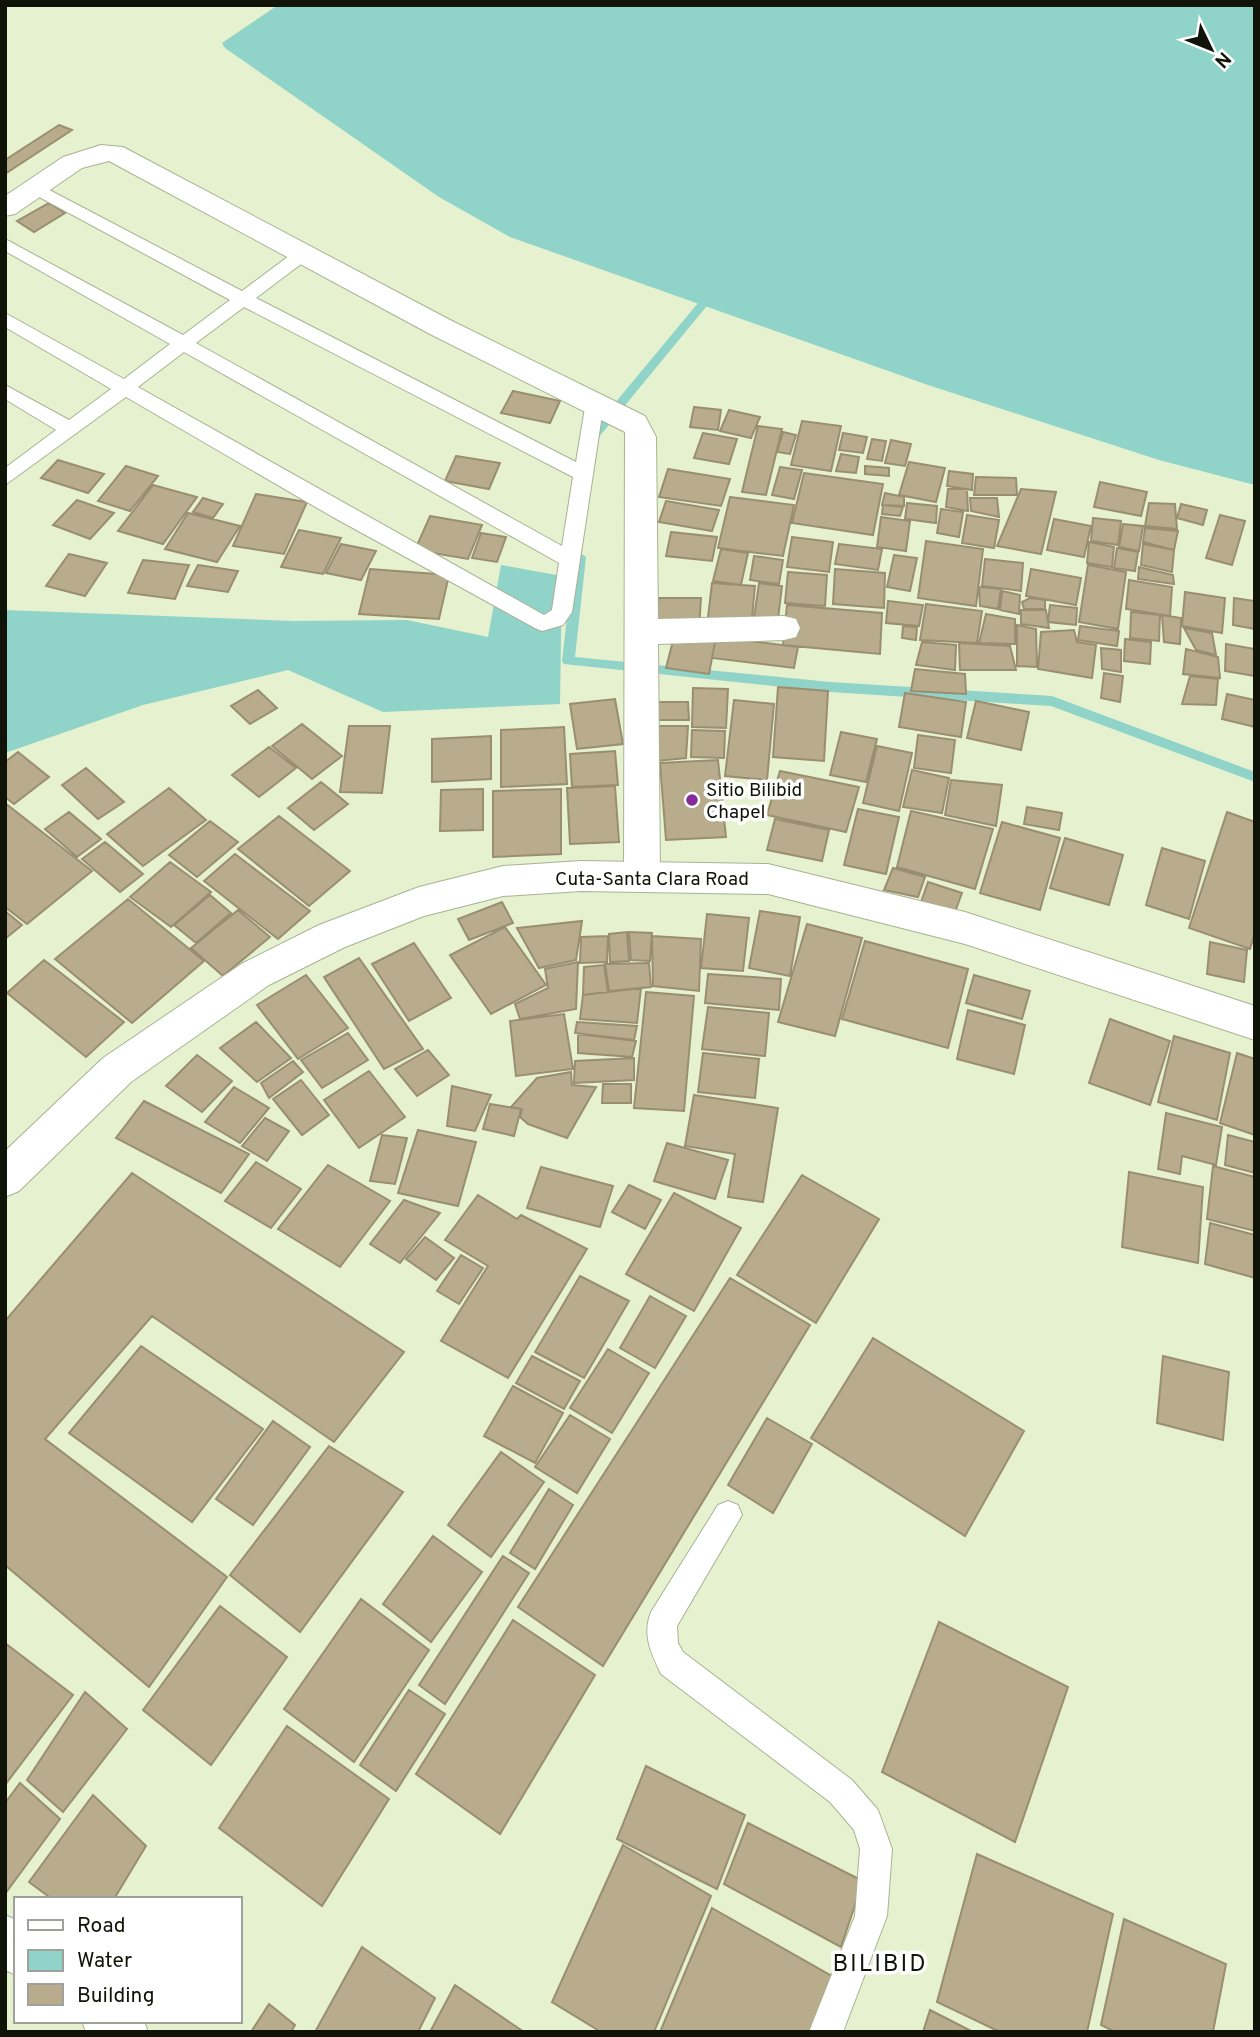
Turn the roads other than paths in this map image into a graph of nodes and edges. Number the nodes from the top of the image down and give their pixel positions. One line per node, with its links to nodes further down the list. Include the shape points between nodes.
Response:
1 (36, 188): 2 (street); 4 (street, via 86,154 114,153); 5 (lane)
2 (5, 208)
3 (5, 244): 7 (lane)
4 (303, 254): 5 (lane); 10 (street)
5 (243, 299): 7 (lane); 12 (lane)
6 (5, 319): 8 (lane)
7 (184, 344): 8 (lane); 14 (lane)
8 (125, 387): 11 (lane); 14 (lane, via 534,620 551,623 560,616)
9 (5, 391): 11 (lane)
10 (613, 411): 12 (lane); 16 (street, via 640,430 641,437)
11 (70, 429): 13 (lane)
12 (584, 474): 14 (lane)
13 (6, 477)
14 (570, 560)
15 (784, 628): 16 (street)
16 (642, 661): 17 (street)
17 (642, 876): 18 (street, Cuta-Santa Clara Road, via 768,879 965,928); 19 (street, Cuta-Santa Clara Road, via 503,881 419,902 332,936 256,974 117,1070)
18 (1255, 1023)
19 (5, 1178)
20 (728, 1515): 21 (lane, via 662,1623 663,1645 672,1663 841,1791 867,1821 876,1849 871,1916)
21 (826, 2032)

